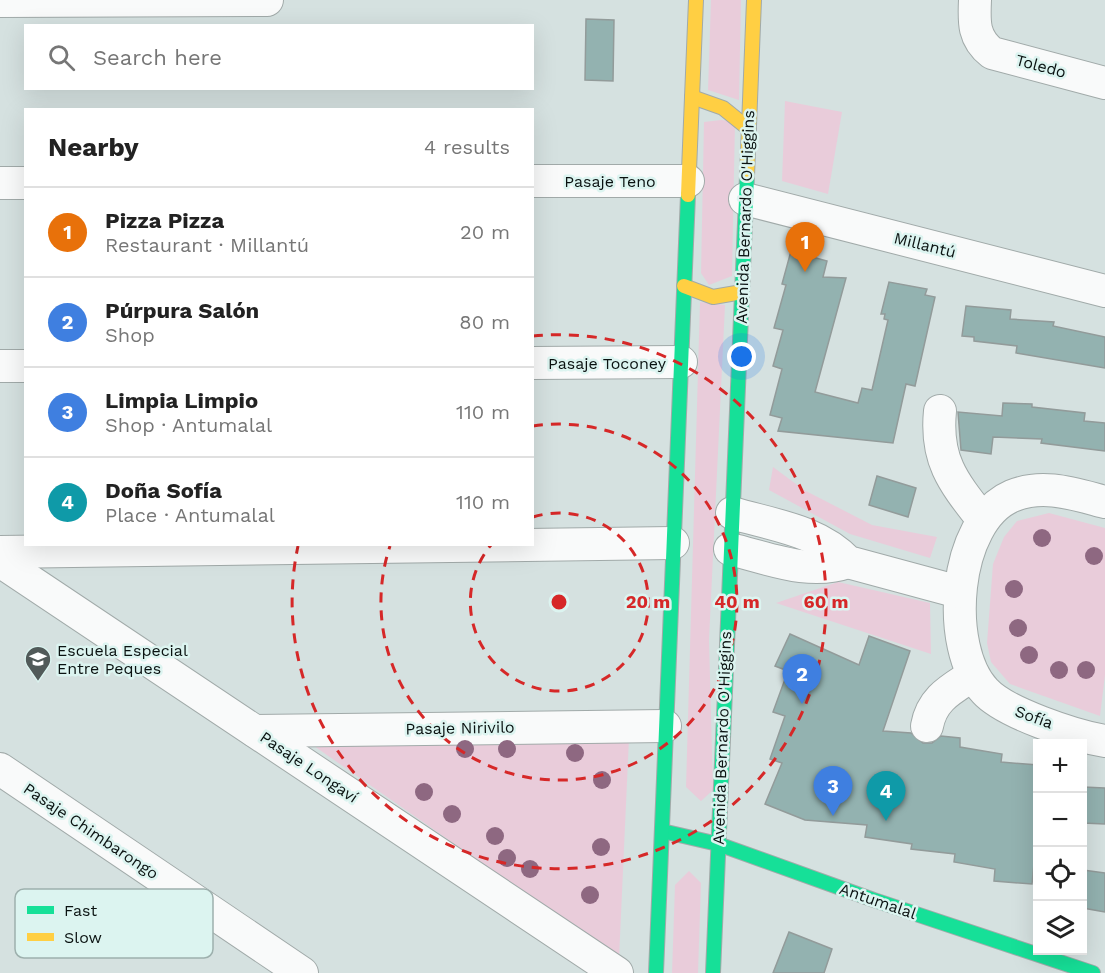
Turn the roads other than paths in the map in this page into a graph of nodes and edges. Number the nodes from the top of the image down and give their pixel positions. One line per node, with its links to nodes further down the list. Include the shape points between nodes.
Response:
1 (267, 0): 5 (street)
2 (696, 0): 7 (main road)
3 (754, 0): 8 (main road, Avenida Bernardo O'Higgins)
4 (975, 0): 6 (street, Toledo, via 974,26 980,42 1000,56)
5 (0, 1)
6 (1105, 83)
7 (692, 97): 8 (main road, via 730,111); 10 (main road)
8 (749, 129): 13 (main road, Avenida Bernardo O'Higgins)
9 (534, 181): 10 (street, Pasaje Teno)
10 (688, 181): 14 (main road)
11 (0, 183): 12 (street)
12 (24, 183)
13 (745, 199): 15 (street, Millantú); 16 (main road, Avenida Bernardo O'Higgins)
14 (684, 285): 16 (main road, via 713,297); 17 (main road)
15 (1105, 291)
16 (742, 292): 23 (main road, Avenida Bernardo O'Higgins)
17 (681, 362): 18 (street, Pasaje Toconey); 25 (main road)
18 (534, 363)
19 (0, 366): 20 (street)
20 (24, 366)
21 (940, 411): 24 (street, via 939,444 943,460 958,488)
22 (1105, 502): 24 (street, Sofía, via 1035,490 1010,497)
23 (732, 513): 28 (main road, Avenida Bernardo O'Higgins); 31 (street, via 816,538)
24 (983, 520): 32 (street, Sofía)
25 (673, 543): 26 (street); 34 (main road)
26 (534, 545)
27 (449, 546): 29 (street)
28 (730, 549): 31 (street, via 812,568); 40 (main road, Avenida Bernardo O'Higgins)
29 (0, 552)
30 (0, 561): 36 (street, Pasaje Longaví)
31 (848, 562): 32 (street)
32 (959, 592): 33 (street, Sofía, via 962,643)
33 (973, 675): 35 (street, via 937,700); 37 (street, Sofía, via 984,690 1014,711)
34 (666, 726): 36 (street, Pasaje Nirivilo); 39 (main road)
35 (927, 726)
36 (255, 731): 44 (street, Pasaje Longaví)
37 (1105, 741)
38 (0, 769): 41 (street, Pasaje Chimbarongo)
39 (662, 831): 40 (main road, Antumalal); 45 (main road)
40 (718, 844): 46 (main road, Avenida Bernardo O'Higgins); 47 (main road, Antumalal)
41 (178, 889)
42 (213, 913): 43 (street, Pasaje Chimbarongo)
43 (302, 973)
44 (617, 973)
45 (656, 973)
46 (713, 973)
47 (1093, 973)

